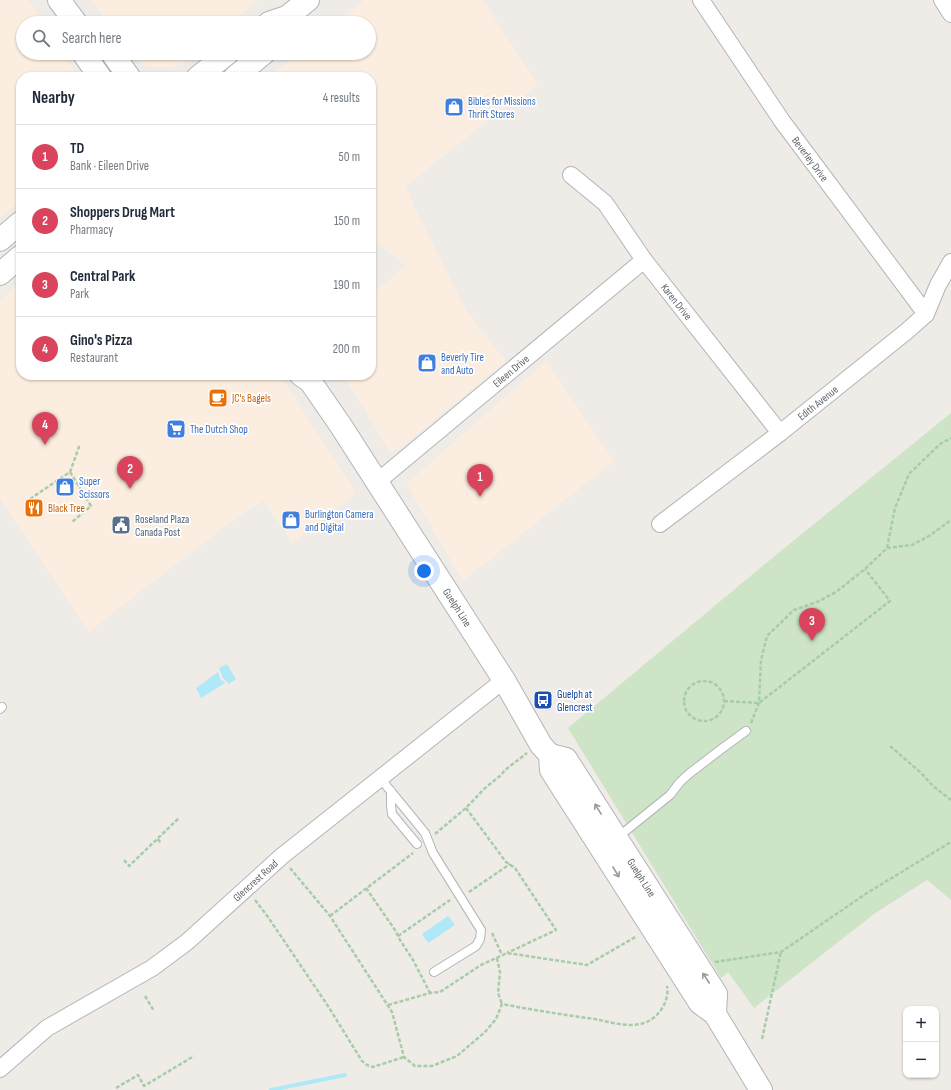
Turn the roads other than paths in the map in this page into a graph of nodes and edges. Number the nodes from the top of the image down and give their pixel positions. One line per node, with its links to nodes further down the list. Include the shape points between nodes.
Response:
1 (59, 0): 6 (main road)
2 (308, 0): 7 (main road)
3 (701, 0): 23 (street, Beverley Drive, via 782,121)
4 (942, 0): 5 (street)
5 (951, 14)
6 (71, 16)
7 (287, 16)
8 (88, 60): 12 (main road)
9 (117, 60): 13 (main road)
10 (219, 60): 14 (main road)
11 (256, 60): 15 (main road)
12 (96, 72)
13 (125, 72)
14 (204, 72)
15 (241, 72)
16 (571, 175): 20 (street, Karen Drive, via 605,203)
17 (16, 226): 18 (main road)
18 (0, 240)
19 (16, 260): 22 (main road)
20 (644, 260): 25 (street, Karen Drive); 26 (street, Eileen Drive)
21 (951, 262): 23 (street, Edith Avenue)
22 (0, 274)
23 (926, 314): 25 (street, Edith Avenue)
24 (309, 380): 26 (main road, Guelph Line)
25 (780, 433): 27 (street, Edith Avenue)
26 (377, 482): 28 (main road, Guelph Line)
27 (660, 524)
28 (504, 680): 30 (street, Glencrest Road); 33 (main road, Guelph Line, via 545,750 566,759)
29 (746, 732): 33 (lane, via 690,773 670,795)
30 (380, 778): 31 (lane); 36 (street, Glencrest Road, via 282,856 187,942 152,968 47,1028)
31 (391, 792): 32 (lane, via 392,814); 34 (lane, via 425,833 433,853 481,930 476,946)
32 (418, 844)
33 (609, 844): 35 (main road, Guelph Line, one-way to 35, via 626,889 700,1003); 35 (main road, Guelph Line, one-way to 33, via 716,994)
34 (434, 972)
35 (715, 1014): 37 (main road, Guelph Line)
36 (0, 1069)
37 (761, 1090)

